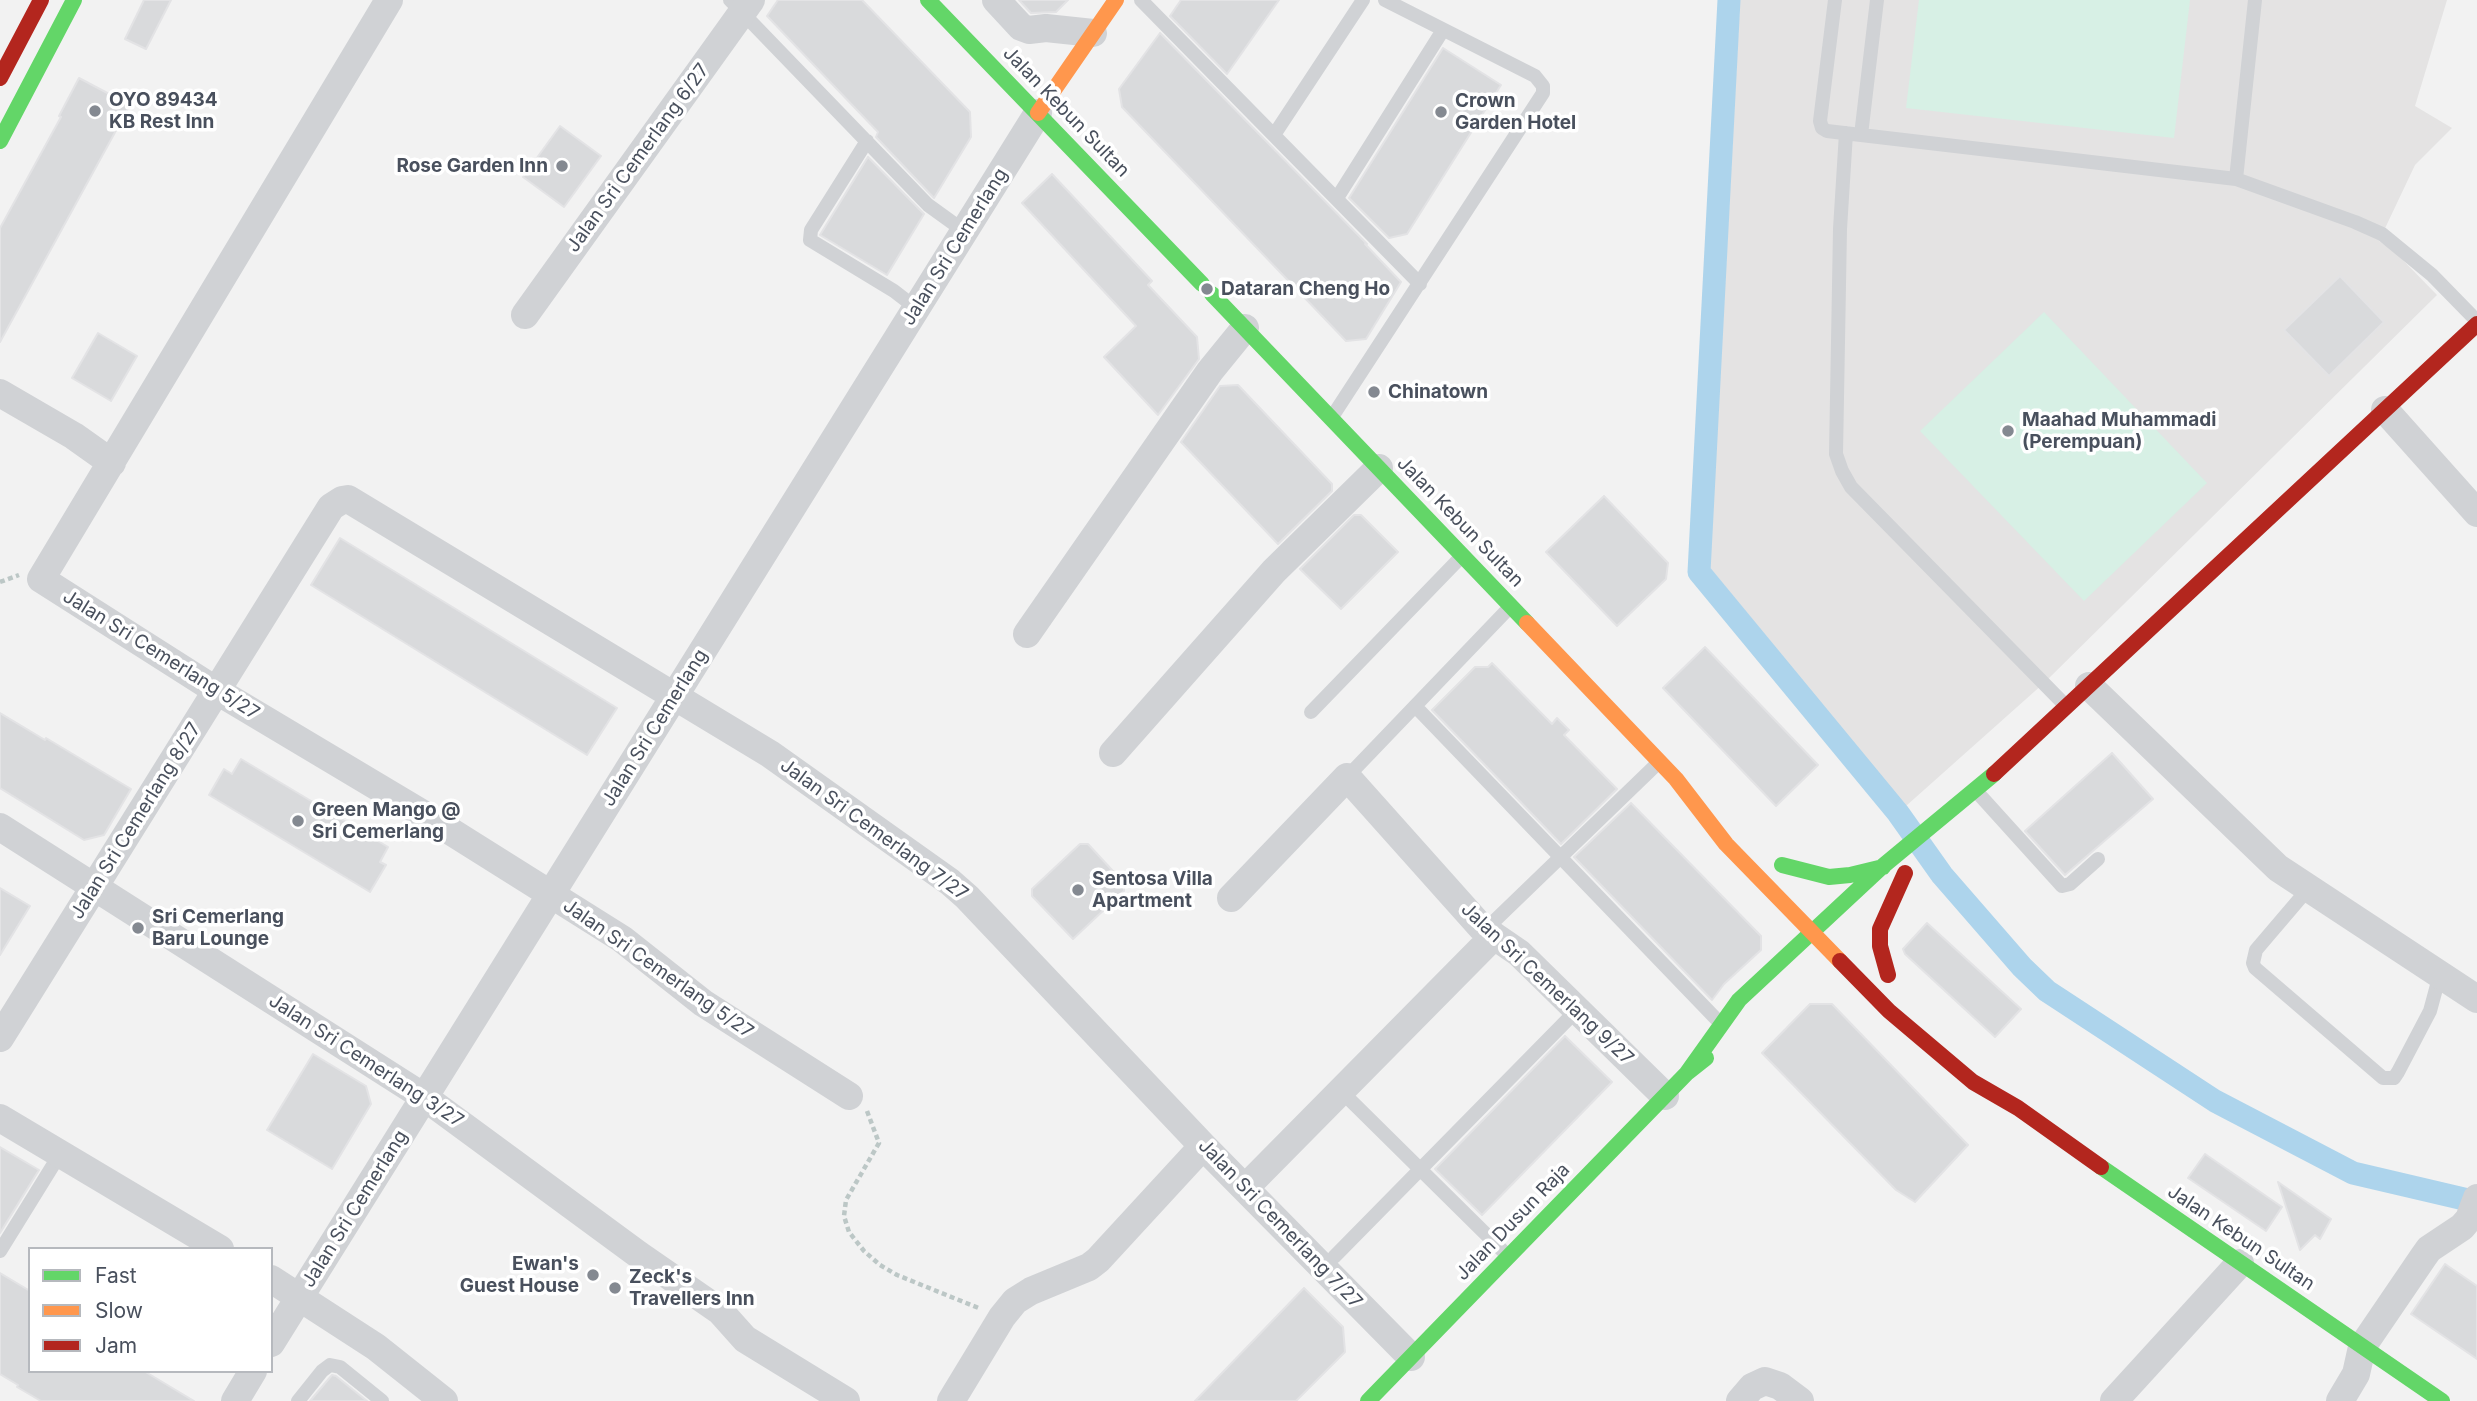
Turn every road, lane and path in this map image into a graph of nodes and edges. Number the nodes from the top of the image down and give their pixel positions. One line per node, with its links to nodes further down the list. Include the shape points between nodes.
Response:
1 (41, 0): 16 (main road)
2 (74, 0): 21 (main road)
3 (389, 0): 34 (street, Jalan Sri Cemerlang 5/27)
4 (928, 0): 17 (main road, Jalan Kebun Sultan)
5 (996, 0): 15 (street, via 1028,30)
6 (1116, 0): 15 (main road)
7 (1141, 0): 19 (lane)
8 (1363, 0): 19 (lane)
9 (1385, 0): 14 (lane)
10 (1835, 0): 18 (lane, via 1820,124 1828,131)
11 (1878, 0): 20 (lane)
12 (2255, 0): 23 (lane)
13 (742, 4): 22 (lane); 28 (street, Jalan Sri Cemerlang 6/27)
14 (1443, 30): 24 (lane); 26 (lane, via 1535,76 1544,86)
15 (1093, 33): 17 (main road)
16 (0, 78)
17 (1038, 113): 25 (street, Jalan Sri Cemerlang); 30 (main road, Jalan Kebun Sultan)
18 (1846, 133): 20 (lane); 45 (lane, via 1836,454 1842,471 1851,487)
19 (1274, 135): 24 (lane)
20 (1861, 135): 23 (lane)
21 (0, 141)
22 (867, 141): 25 (lane, via 928,205); 27 (lane, via 811,230 810,240)
23 (2236, 179): 29 (lane, via 2382,234 2432,275)
24 (1336, 198): 26 (lane)
25 (964, 231): 27 (street, Jalan Sri Cemerlang)
26 (1420, 284): 33 (lane)
27 (916, 308): 43 (street, Jalan Sri Cemerlang)
28 (525, 315)
29 (2477, 323): 32 (main road)
30 (1245, 328): 33 (main road, Jalan Kebun Sultan); 40 (street, via 1210,371)
31 (0, 393): 34 (street)
32 (2385, 410): 37 (street); 41 (main road)
33 (1331, 418): 35 (main road, Jalan Kebun Sultan)
34 (112, 463): 42 (street, Jalan Sri Cemerlang 5/27, via 41,579)
35 (1379, 468): 38 (main road, Jalan Kebun Sultan); 47 (street, via 1273,571)
36 (342, 500): 42 (street, Jalan Sri Cemerlang 8/27, via 331,508); 43 (street, Jalan Sri Cemerlang 7/27, via 354,502)
37 (2477, 513)
38 (1463, 555): 39 (main road, Jalan Kebun Sultan); 46 (lane)
39 (1511, 606): 44 (lane); 48 (main road, Jalan Kebun Sultan)
40 (1027, 634)
41 (2089, 686): 45 (main road); 61 (street, via 2278,868)
42 (217, 691): 60 (street, Jalan Sri Cemerlang 8/27); 62 (street, Jalan Sri Cemerlang 5/27)
43 (674, 696): 62 (street, Jalan Sri Cemerlang); 83 (street, Jalan Sri Cemerlang 7/27, via 770,754 958,890)
44 (1415, 706): 49 (lane); 55 (lane)
45 (2067, 707): 51 (main road)
46 (1311, 712)
47 (1113, 753)
48 (1660, 762): 50 (main road, Jalan Kebun Sultan); 55 (lane)
49 (1347, 777): 63 (street); 66 (street, Jalan Sri Cemerlang 9/27)
50 (1676, 779): 52 (main road, Jalan Kebun Sultan); 67 (main road, Jalan Kebun Sultan, via 1726,844)
51 (1976, 791): 53 (main road); 56 (lane, via 2062,886)
52 (1718, 808)
53 (1944, 823): 57 (main road, Jalan Dusun Raja); 58 (main road)
54 (0, 827): 60 (street, Jalan Sri Cemerlang 3/27)
55 (1561, 857): 66 (lane); 74 (lane)
56 (2098, 859)
57 (1883, 866): 59 (main road, via 1829,877 1778,861); 65 (main road, Jalan Dusun Raja)
58 (1907, 870): 64 (main road); 70 (main road, via 1880,929)
59 (1802, 886)
60 (94, 887): 75 (street, Jalan Sri Cemerlang 8/27); 80 (street, Jalan Sri Cemerlang 3/27)
61 (2308, 889): 69 (street); 69 (lane, via 2256,950 2253,963 2383,1078 2394,1078 2398,1072 2430,1011)
62 (550, 895): 78 (street, Jalan Sri Cemerlang 5/27, via 622,939 703,1003); 80 (street, Jalan Sri Cemerlang)
63 (1231, 898)
64 (1875, 902)
65 (1829, 931): 67 (main road, Jalan Dusun Raja); 67 (main road, Jalan Kebun Sultan); 81 (main road, Jalan Kebun Sultan, via 1889,1011 1973,1082)
66 (1490, 933): 73 (street, Jalan Sri Cemerlang 9/27, via 1519,953); 77 (street)
67 (1812, 933): 74 (main road, Jalan Dusun Raja, via 1739,1000)
68 (1862, 948): 70 (main road)
69 (2440, 974): 72 (street)
70 (1888, 975): 71 (main road)
71 (1902, 990)
72 (2477, 999)
73 (1577, 1010): 79 (street, Jalan Sri Cemerlang 9/27); 85 (lane)
74 (1729, 1029): 79 (main road, Jalan Dusun Raja)
75 (0, 1038)
76 (1984, 1069): 81 (main road, Jalan Kebun Sultan)
77 (1341, 1091): 85 (lane); 86 (street)
78 (849, 1096): 95 (path, via 865,1108 879,1143 846,1200 849,1232 864,1251 897,1275)
79 (1665, 1096): 91 (main road, Jalan Dusun Raja)
80 (425, 1097): 94 (street, Jalan Sri Cemerlang); 104 (street, Jalan Sri Cemerlang 3/27, via 720,1311 745,1339)
81 (2018, 1108): 92 (main road, Jalan Kebun Sultan)
82 (0, 1118): 84 (street)
83 (1203, 1146): 86 (street, Jalan Sri Cemerlang 7/27); 95 (street, via 1098,1260 1031,1291)
84 (60, 1154): 88 (street); 89 (lane)
85 (1420, 1169): 90 (lane); 91 (lane)
86 (1245, 1188): 98 (street, Jalan Sri Cemerlang 7/27)
87 (2473, 1208): 97 (street, via 2462,1227 2424,1256)
88 (217, 1247)
89 (0, 1251)
90 (1334, 1256)
91 (1509, 1256): 98 (main road, Jalan Dusun Raja)
92 (2240, 1263): 97 (main road, Jalan Kebun Sultan); 109 (street)
93 (273, 1280): 94 (street)
94 (300, 1296): 96 (street, Jalan Sri Cemerlang); 103 (street, via 376,1347)
95 (1002, 1317): 105 (street)
96 (273, 1340)
97 (2362, 1347): 110 (street, via 2356,1374); 111 (main road, Jalan Kebun Sultan)
98 (1411, 1357): 106 (main road, Jalan Dusun Raja)
99 (252, 1373): 100 (street)
100 (235, 1401)
101 (298, 1401): 102 (lane, via 330,1365 340,1367)
102 (382, 1401)
103 (444, 1401)
104 (846, 1401)
105 (951, 1401)
106 (1368, 1401)
107 (1740, 1401): 108 (street, via 1765,1381)
108 (1800, 1401)
109 (2114, 1401)
110 (2340, 1401)
111 (2442, 1401)

